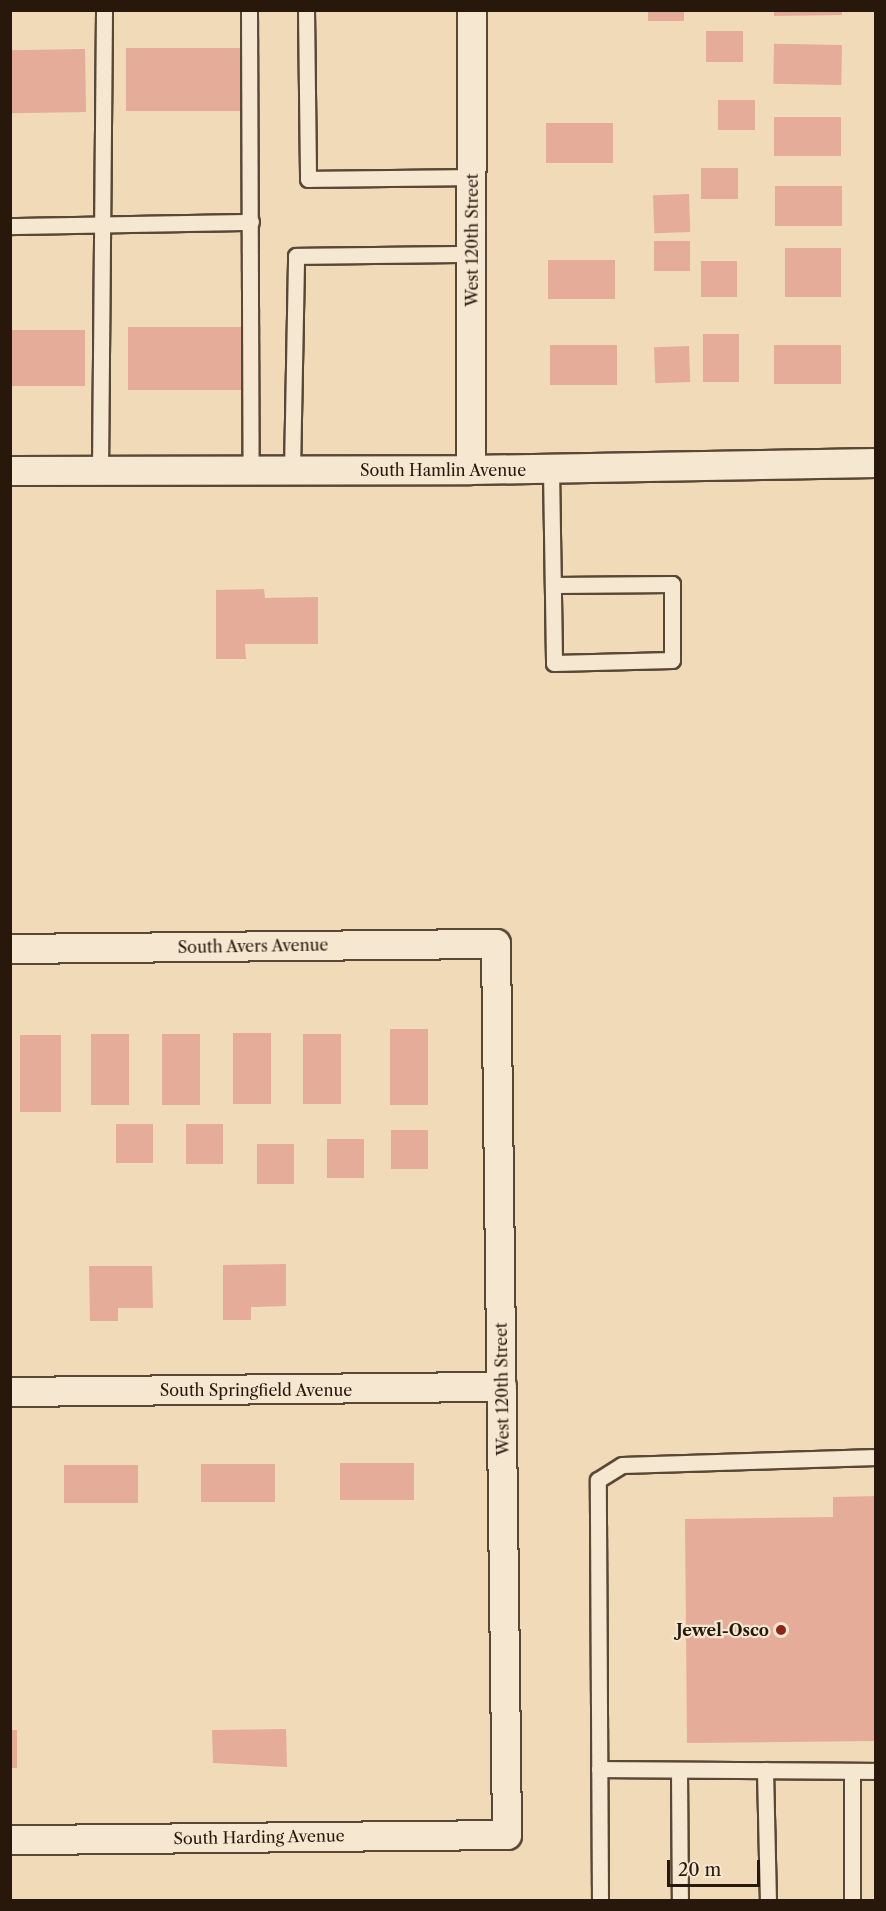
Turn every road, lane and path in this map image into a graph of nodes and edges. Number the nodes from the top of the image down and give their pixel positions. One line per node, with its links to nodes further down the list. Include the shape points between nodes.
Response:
1 (104, 10): 7 (lane)
2 (249, 10): 6 (lane)
3 (306, 10): 5 (lane, via 308,179)
4 (472, 10): 5 (street, West 120th Street)
5 (471, 177): 9 (street, West 120th Street)
6 (251, 222): 7 (lane); 16 (lane)
7 (102, 225): 8 (lane); 15 (lane)
8 (10, 226)
9 (472, 254): 12 (lane, via 296,256); 13 (street, West 120th Street)
10 (876, 463): 11 (street, South Hamlin Avenue)
11 (551, 469): 13 (street, South Hamlin Avenue); 17 (lane)
12 (292, 470): 13 (street, South Hamlin Avenue); 16 (street, South Hamlin Avenue)
13 (471, 470)
14 (10, 471): 15 (street, South Hamlin Avenue)
15 (100, 471): 16 (street, South Hamlin Avenue)
16 (251, 471)
17 (555, 585): 17 (lane, via 554,663 672,660 672,584)
18 (496, 944): 19 (street, South Avers Avenue); 20 (street, West 120th Street)
19 (10, 949)
20 (502, 1388): 21 (street, South Springfield Avenue); 28 (street, West 120th Street)
21 (10, 1392)
22 (876, 1457): 23 (lane, via 622,1465 598,1480)
23 (599, 1769): 24 (lane); 30 (lane)
24 (679, 1770): 25 (lane); 31 (lane)
25 (765, 1770): 26 (lane); 32 (lane)
26 (852, 1771): 27 (lane); 33 (lane)
27 (876, 1771)
28 (507, 1835): 29 (street, South Harding Avenue)
29 (10, 1840)
30 (600, 1900)
31 (680, 1900)
32 (768, 1900)
33 (852, 1900)

